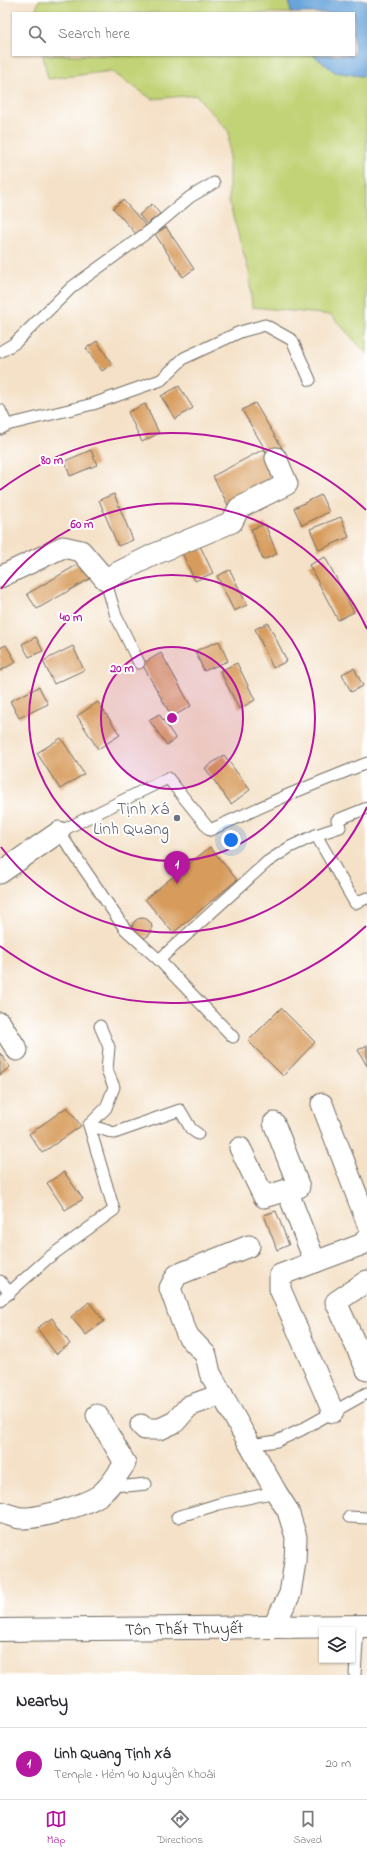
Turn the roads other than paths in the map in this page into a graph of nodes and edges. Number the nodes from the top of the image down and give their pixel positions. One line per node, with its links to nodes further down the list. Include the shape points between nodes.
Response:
1 (214, 183): 2 (lane, via 190,197 72,287 15,343)
2 (0, 352)
3 (310, 380): 5 (lane, via 292,340 266,325 240,332 184,358 160,380 93,404)
4 (0, 410): 5 (lane)
5 (4, 427)
6 (276, 458): 8 (street, via 287,484 239,508 232,522 155,554)
7 (0, 577): 8 (street, via 63,547 80,550)
8 (105, 579): 9 (lane, via 116,616)
9 (139, 663)
10 (367, 763): 12 (lane, via 210,830 168,778)
11 (367, 808): 13 (lane, via 337,820 340,827)
12 (59, 832): 14 (street); 16 (lane, via 125,929)
13 (316, 835): 15 (lane, via 355,903); 16 (lane, via 290,847 267,862)
14 (0, 873)
15 (367, 898)
16 (159, 960): 19 (lane)
17 (0, 1023): 20 (street)
18 (100, 1026): 23 (lane, via 109,1047 107,1070 114,1087 106,1108)
19 (233, 1037)
20 (16, 1050)
21 (322, 1104): 27 (street)
22 (274, 1123): 26 (street, via 299,1187)
23 (89, 1125): 24 (lane, via 114,1133 180,1110 191,1129); 33 (lane, via 114,1210 48,1258)
24 (198, 1134)
25 (240, 1148): 26 (street, via 264,1197)
26 (286, 1190): 30 (street)
27 (367, 1222)
28 (366, 1244): 30 (street)
29 (250, 1246): 37 (street, via 176,1275 170,1288 188,1336 206,1355 210,1373)
30 (315, 1262): 38 (street, via 280,1275 280,1289)
31 (0, 1281): 33 (lane)
32 (367, 1281): 35 (street, via 336,1302)
33 (10, 1293): 34 (lane)
34 (0, 1301)
35 (367, 1370)
36 (367, 1393): 38 (lane)
37 (222, 1394): 40 (street, via 189,1406 175,1422 160,1429 145,1429); 41 (street)
38 (333, 1412): 41 (lane, via 277,1441)
39 (97, 1415): 42 (street, via 125,1462)
40 (141, 1425)
41 (250, 1445): 44 (street)
42 (112, 1482): 43 (lane, via 127,1486); 45 (street, via 100,1495 76,1506 45,1515 22,1518)
43 (146, 1484)
44 (276, 1492): 46 (lane, via 219,1504); 50 (street, via 288,1511 296,1538 290,1594)
45 (0, 1512)
46 (177, 1517)
47 (349, 1517): 48 (lane)
48 (367, 1518)
49 (362, 1626): 50 (main road, Tôn Thất Thuyết); 52 (lane)
50 (273, 1627): 51 (main road, Tôn Thất Thuyết)
51 (0, 1630)
52 (355, 1675)

